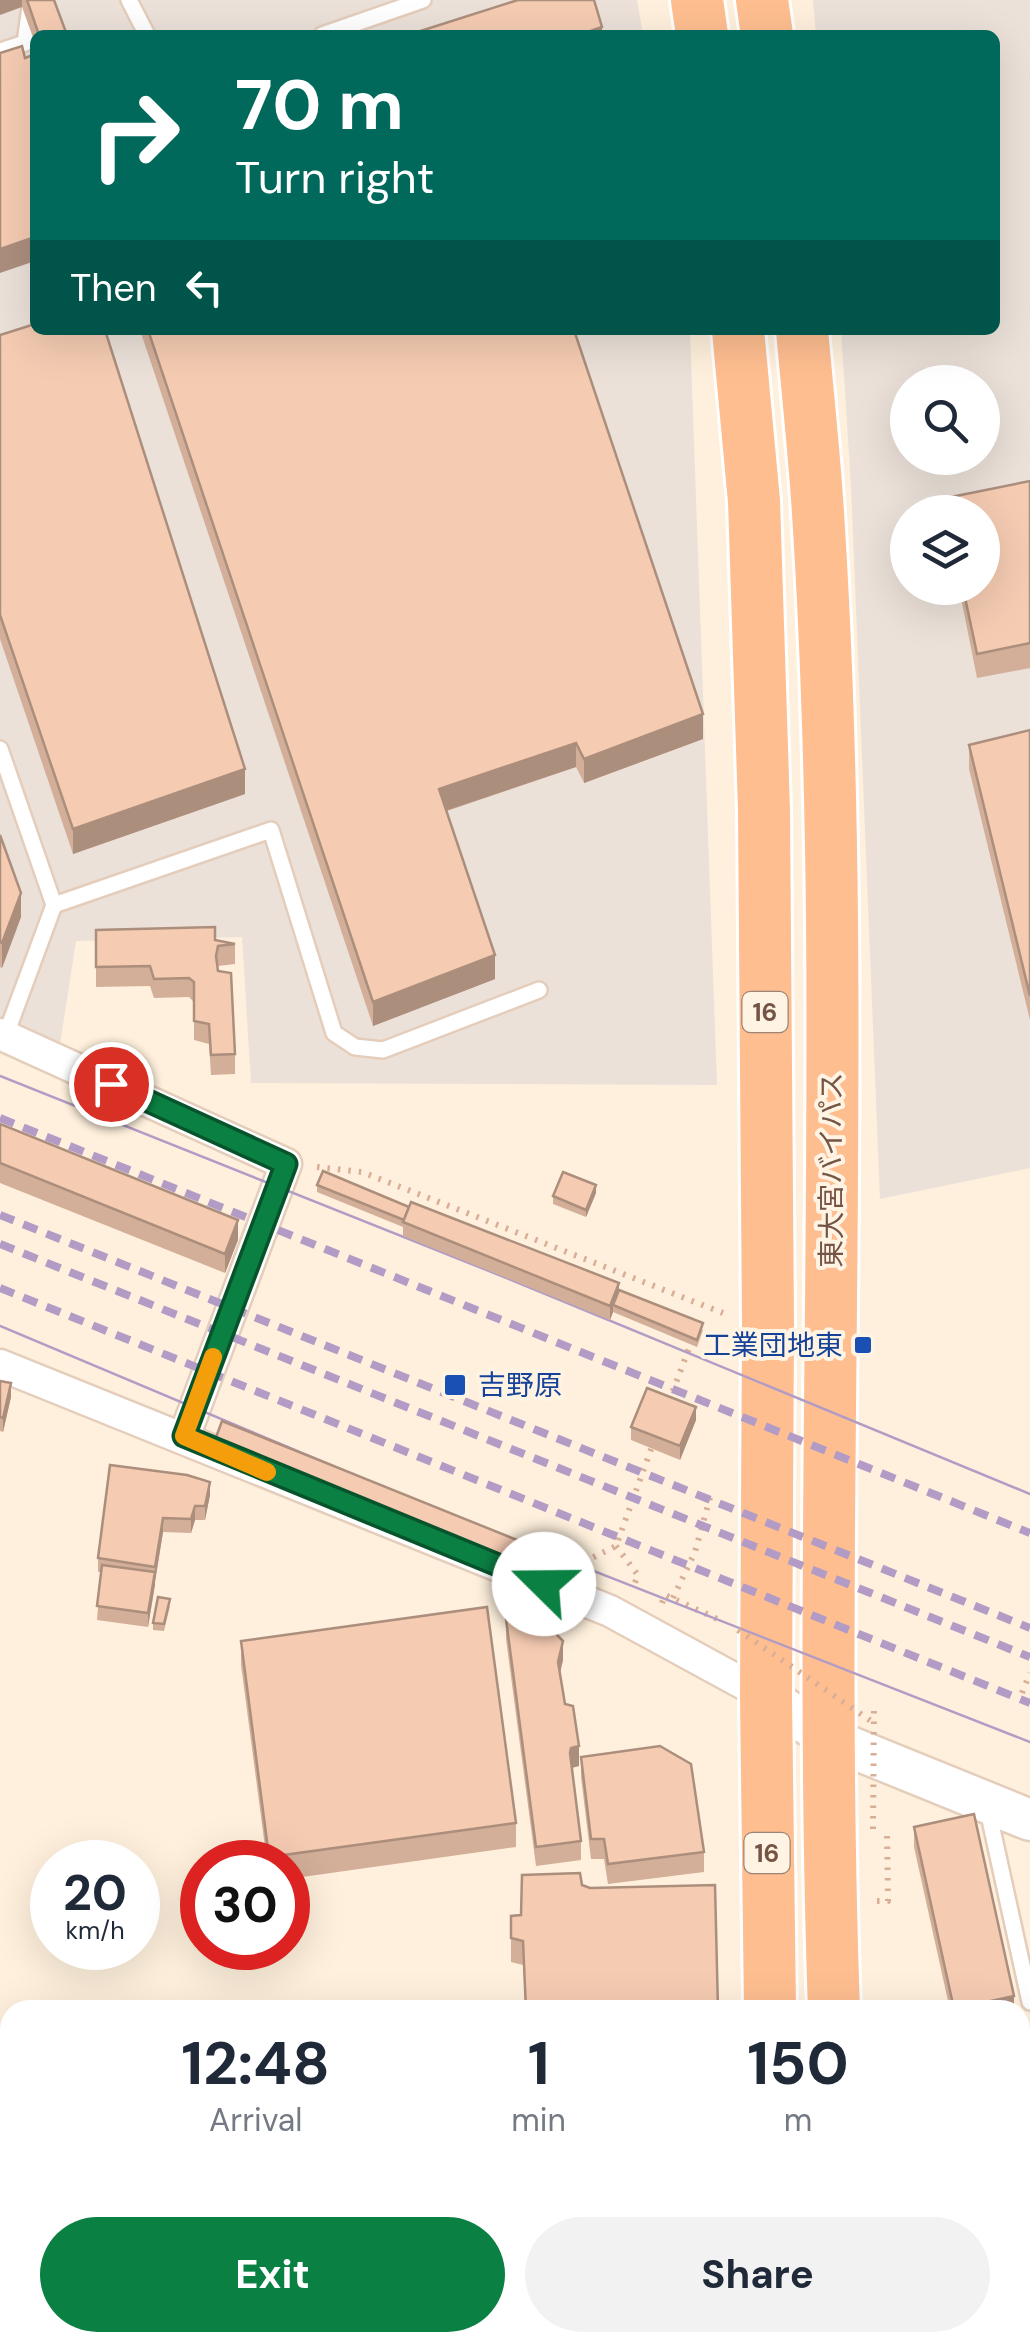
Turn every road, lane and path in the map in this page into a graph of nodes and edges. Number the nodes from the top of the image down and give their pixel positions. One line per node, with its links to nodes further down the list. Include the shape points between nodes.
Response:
1 (31, 0): 10 (lane, via 24,43)
2 (129, 0): 6 (lane)
3 (423, 0): 7 (lane)
4 (696, 0): 8 (highway)
5 (762, 0): 9 (highway)
6 (144, 30)
7 (336, 30)
8 (701, 30)
9 (766, 30)
10 (0, 51)
11 (738, 335): 32 (highway, 16, via 754,501 764,810)
12 (802, 335): 34 (highway, 東大宮バイパス / 16, via 817,499 829,809 832,1164)
13 (0, 749): 14 (lane)
14 (54, 904): 15 (lane, via 271,830 334,1033 356,1047 384,1050); 16 (lane)
15 (540, 990)
16 (3, 1036): 17 (street)
17 (286, 1164): 18 (path, via 362,1172); 22 (street)
18 (728, 1315)
19 (678, 1329): 21 (path, via 694,1335)
20 (0, 1365): 22 (street)
21 (663, 1417)
22 (184, 1436): 32 (street, via 610,1610)
23 (656, 1436): 25 (path)
24 (711, 1494): 28 (path, via 695,1552 669,1597)
25 (616, 1546): 26 (path, via 590,1558); 27 (path)
26 (584, 1573)
27 (638, 1575)
28 (702, 1610)
29 (738, 1630): 34 (path, bridge)
30 (1030, 1673): 31 (path)
31 (1022, 1694)
32 (766, 1696): 34 (street); 38 (highway, 16)
33 (874, 1706): 34 (path, bridge)
34 (851, 1730): 35 (street); 37 (path, bridge); 39 (highway, 東大宮バイパス / 16)
35 (986, 1802): 36 (street); 40 (lane)
36 (1030, 1820)
37 (873, 1829)
38 (770, 2000)
39 (835, 2000)
40 (1030, 2000)

